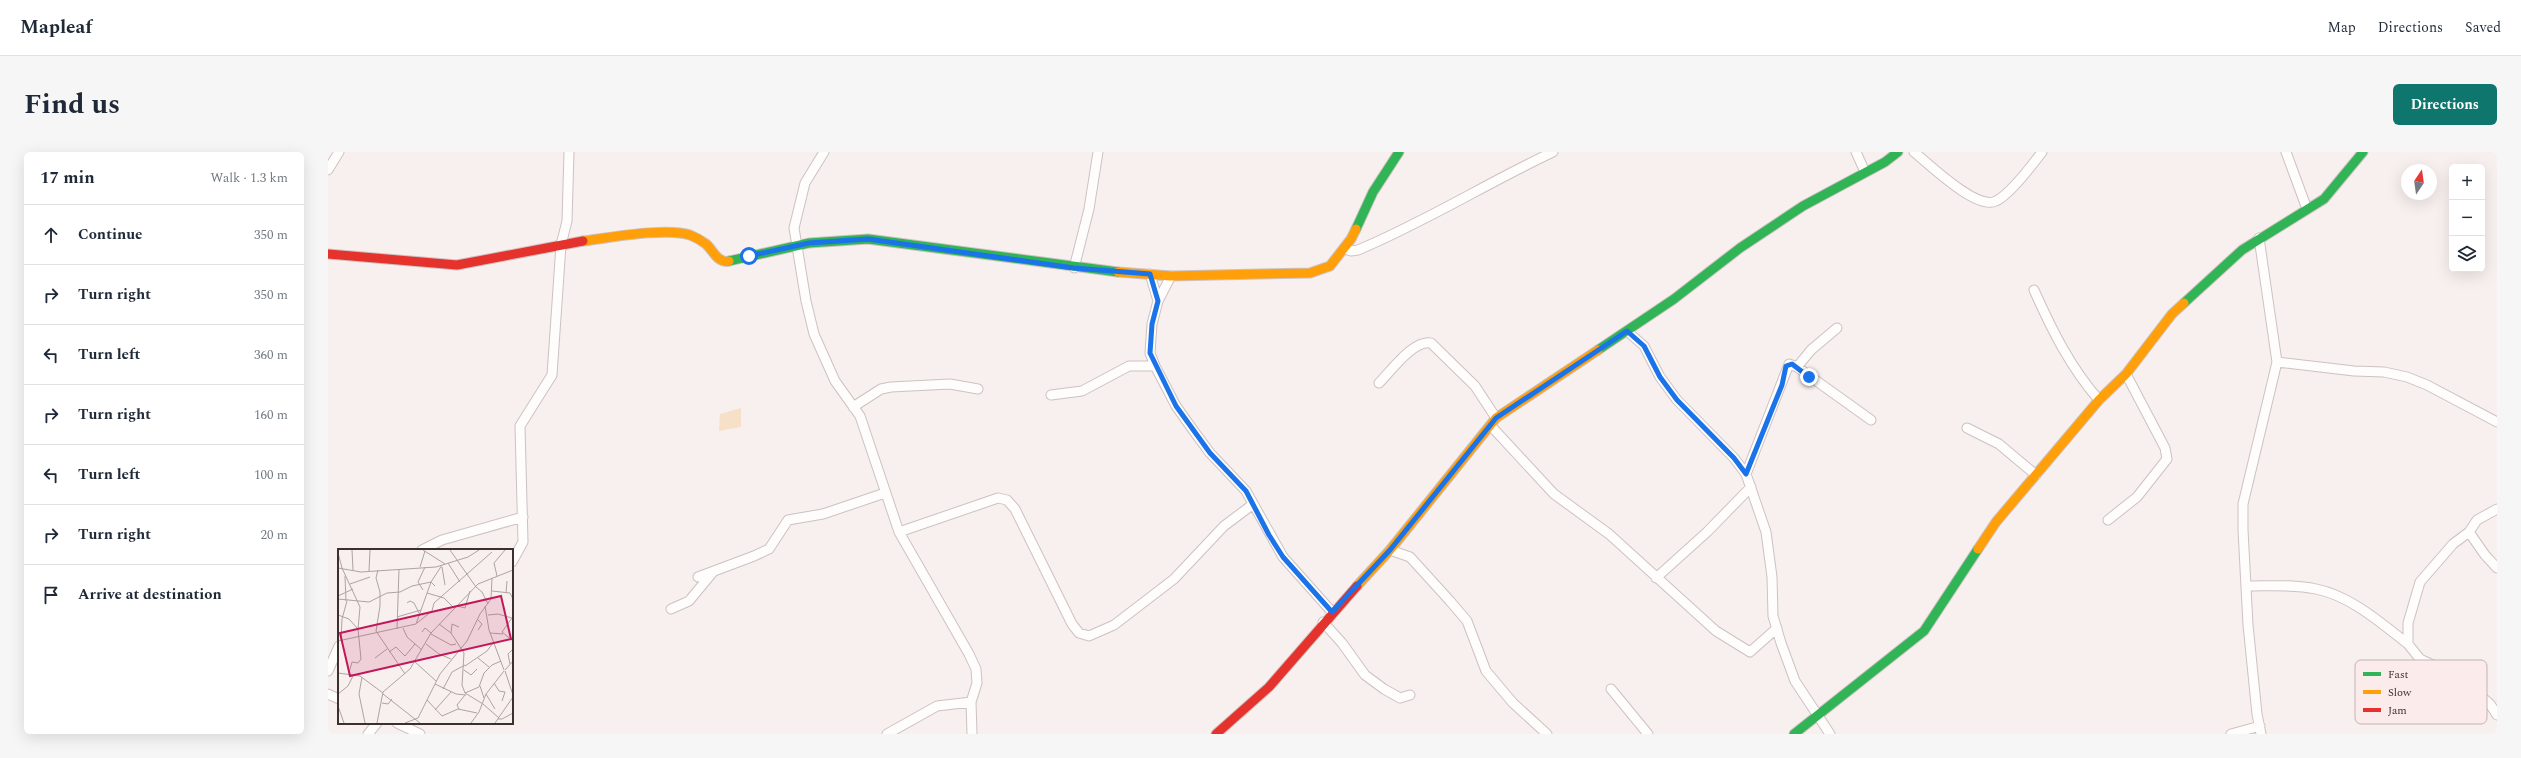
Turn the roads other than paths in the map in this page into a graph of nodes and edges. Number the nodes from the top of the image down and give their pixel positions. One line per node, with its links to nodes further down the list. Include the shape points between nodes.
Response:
1 (338, 152): 13 (street)
2 (569, 152): 17 (street, via 567,221)
3 (824, 152): 18 (street, via 804,183 794,228)
4 (1098, 152): 21 (street, via 1089,209)
5 (1399, 152): 19 (street, via 1373,192)
6 (1553, 152): 19 (street, via 1423,220 1358,250 1351,252)
7 (1856, 152): 14 (street)
8 (1898, 152): 14 (street)
9 (1914, 152): 10 (street, via 1972,198 1986,202 1996,202 2032,166)
10 (2042, 152)
11 (2286, 152): 15 (street)
12 (2364, 152): 15 (street, via 2324,199)
13 (328, 170)
14 (1865, 172): 27 (street, via 1803,206 1740,248 1674,299)
15 (2307, 209): 16 (street)
16 (2259, 238): 28 (street); 31 (street, via 2212,276 2172,314)
17 (561, 245): 18 (street, via 629,235 677,233 689,235 706,244 717,257 726,262); 20 (street, via 457,265); 47 (street, via 552,375 520,426)
18 (798, 245): 21 (street, via 875,240); 36 (street, via 806,301 814,334 835,381)
19 (1344, 249): 23 (street, via 1330,266 1310,273)
20 (328, 254)
21 (1074, 268): 22 (street)
22 (1150, 274): 23 (street); 25 (street)
23 (1171, 276): 25 (street)
24 (2034, 290): 35 (street, via 2059,345 2084,383)
25 (1158, 301): 29 (street, via 1152,324 1150,353)
26 (1837, 328): 30 (street, via 1811,350)
27 (1627, 331): 38 (street); 41 (street, via 1644,346 1660,377 1677,400 1734,458)
28 (2277, 362): 39 (street, via 2347,371 2384,372 2407,377 2427,384); 58 (street, via 2243,504)
29 (1155, 366): 34 (street, via 1129,366 1082,391); 45 (street, via 1176,406 1210,453 1246,491)
30 (1797, 367): 37 (street); 41 (street, via 1792,364 1786,366 1782,385)
31 (2126, 374): 35 (street); 48 (street, via 2165,448 2167,459 2137,497)
32 (1379, 383): 38 (street, via 1413,348 1426,341 1431,342 1475,386)
33 (978, 389): 36 (street, via 950,384 891,387 881,389)
34 (1051, 395)
35 (2099, 400): 42 (street)
36 (853, 407): 44 (street, via 860,416)
37 (1871, 420)
38 (1494, 422): 52 (street); 57 (street, via 1554,494 1609,534)
39 (2497, 422)
40 (1967, 428): 42 (street, via 1999,444)
41 (1746, 474): 43 (street)
42 (2036, 475): 74 (street, via 1996,522 1924,631)
43 (1752, 487): 57 (street); 62 (street, via 1766,532 1772,577 1773,616)
44 (885, 493): 49 (street); 55 (street, via 824,514 788,520 768,549)
45 (1252, 505): 49 (street, via 1224,526 1174,579 1120,620 1089,636 1079,633 1072,624 1015,509 1007,500 998,498); 60 (street, via 1283,557)
46 (2497, 509): 50 (street, via 2476,520)
47 (523, 517): 51 (street, via 442,540); 53 (street, via 523,542)
48 (2108, 520)
49 (899, 532): 72 (street, via 973,664 978,683)
50 (2469, 532): 54 (street); 63 (street, via 2453,544 2420,582 2408,623)
51 (424, 549)
52 (1390, 550): 60 (street); 78 (street, via 1410,557 1467,621 1486,671)
53 (513, 560)
54 (2497, 568)
55 (714, 571): 56 (street); 59 (street, via 690,601)
56 (698, 577)
57 (1656, 578): 62 (street, via 1716,631 1750,652)
58 (2246, 586): 63 (street, via 2285,585 2318,589 2338,596 2370,614); 77 (street)
59 (671, 609)
60 (1332, 612): 61 (street)
61 (1323, 622): 69 (street, via 1365,675 1400,698); 83 (street, via 1269,687)
62 (1777, 628): 74 (street, via 1795,681)
63 (2408, 644): 65 (street)
64 (338, 648): 66 (street)
65 (2422, 660)
66 (328, 671)
67 (1610, 689): 84 (street)
68 (328, 694): 70 (street)
69 (1410, 695)
70 (338, 699)
71 (2487, 701): 73 (street)
72 (971, 702): 81 (street, via 937,706); 82 (street)
73 (2497, 715)
74 (1818, 716): 85 (street); 86 (street)
75 (376, 724): 79 (street)
76 (399, 724): 80 (street)
77 (2260, 730): 87 (street)
78 (1544, 733)
79 (368, 734)
80 (420, 734)
81 (887, 734)
82 (972, 734)
83 (1216, 734)
84 (1648, 734)
85 (1794, 734)
86 (1830, 734)
87 (2231, 734)

